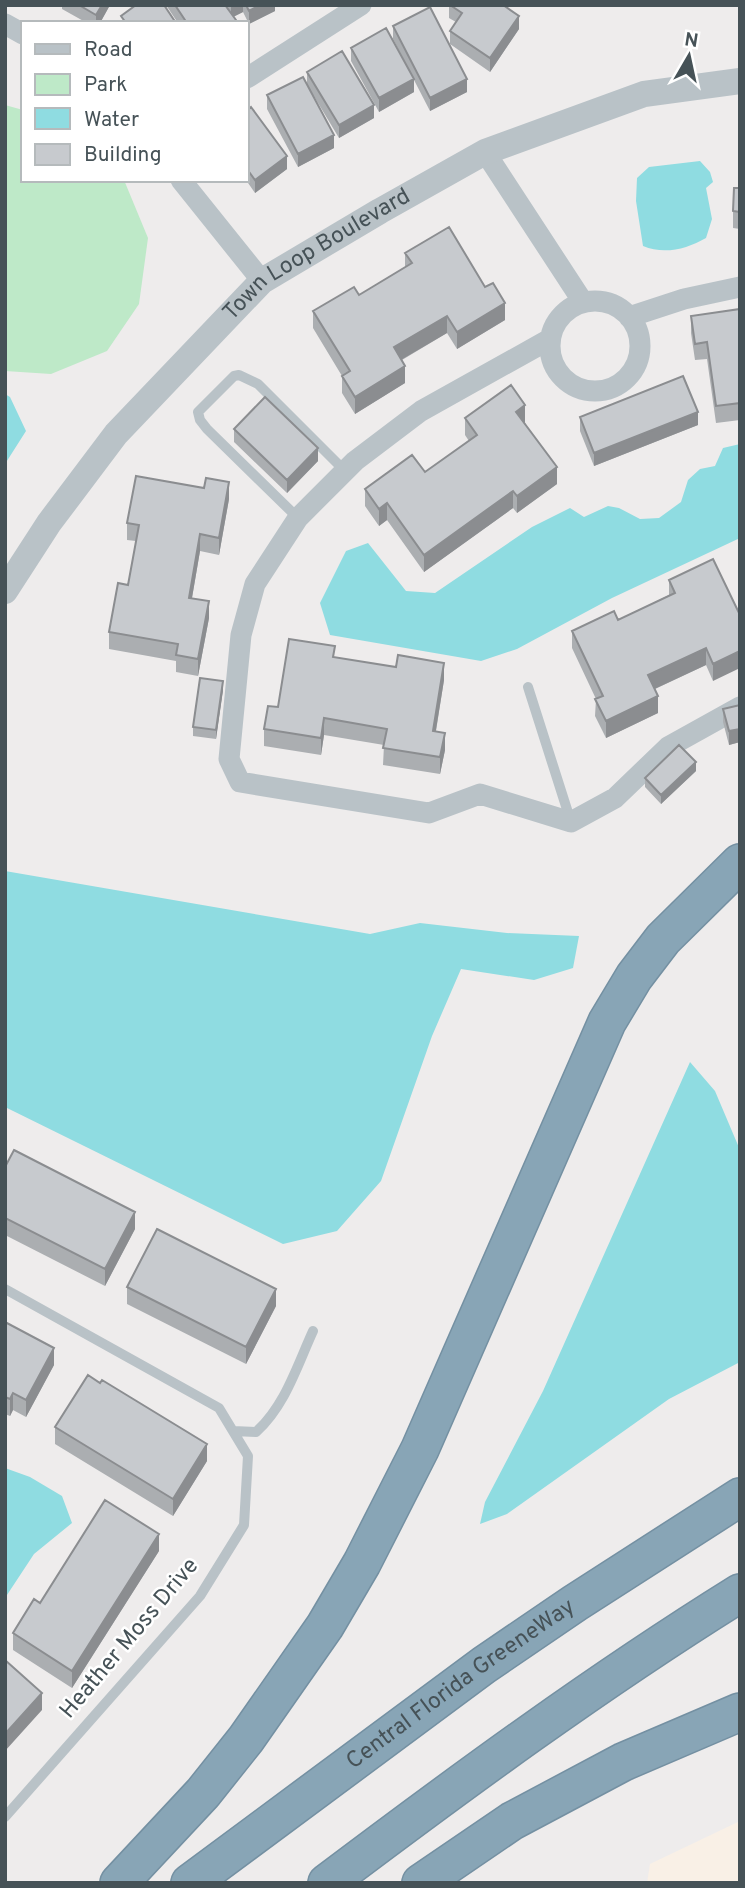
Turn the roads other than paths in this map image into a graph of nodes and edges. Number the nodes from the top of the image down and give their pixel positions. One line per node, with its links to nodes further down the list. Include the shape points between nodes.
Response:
1 (361, 5): 4 (street)
2 (5, 23): 3 (street)
3 (21, 33)
4 (248, 77)
5 (740, 81): 6 (street, Town Loop Boulevard, via 644,94)
6 (485, 152): 8 (street, Town Loop Boulevard); 10 (street)
7 (183, 182): 8 (street)
8 (262, 281): 15 (street, Town Loop Boulevard, via 116,434)
9 (740, 288): 11 (street, via 684,299)
10 (583, 302): 11 (street, via 608,303); 12 (street, via 561,315)
11 (629, 317): 12 (street, via 637,329 638,359 632,373 607,390 577,388 564,380 550,354)
12 (550, 338): 13 (street, via 421,411)
13 (345, 471): 14 (street); 14 (lane, via 258,384 239,374 225,385 198,412 200,420)
14 (298, 518): 18 (street, via 255,584 241,635 229,758 240,782 429,813 480,794)
15 (5, 591)
16 (528, 687): 18 (lane)
17 (740, 707): 18 (street, via 668,747 615,798)
18 (571, 822)
19 (740, 863): 27 (highway, via 663,939 607,1022 397,1497 325,1626 203,1793)
20 (5, 1289): 22 (lane, Heather Moss Drive, via 219,1408)
21 (313, 1331): 22 (lane, via 270,1420 256,1432)
22 (233, 1431): 26 (lane, Heather Moss Drive, via 248,1456 244,1525 200,1596)
23 (740, 1497): 28 (highway, Central Florida GreeneWay, via 484,1665)
24 (740, 1593): 29 (highway, via 532,1731)
25 (740, 1712): 30 (highway, via 623,1762 512,1821)
26 (5, 1816)
27 (119, 1883)
28 (190, 1883)
29 (327, 1883)
30 (421, 1883)

